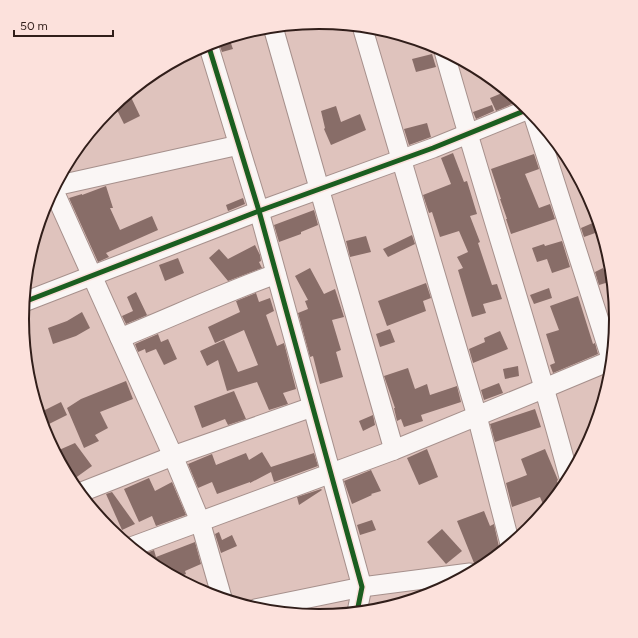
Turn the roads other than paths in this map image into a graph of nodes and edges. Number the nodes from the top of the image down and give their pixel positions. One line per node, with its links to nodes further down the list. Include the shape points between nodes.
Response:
1 (275, 32): 11 (street)
2 (364, 32): 9 (street)
3 (210, 50): 8 (street)
4 (446, 59): 7 (street)
5 (522, 112): 7 (street)
6 (538, 129): 18 (street)
7 (468, 134): 9 (street); 20 (street)
8 (239, 144): 10 (street); 13 (street)
9 (401, 160): 11 (street); 22 (street)
10 (62, 186)
11 (319, 190): 13 (street); 23 (street)
12 (57, 195): 15 (street)
13 (259, 211): 14 (street); 15 (street)
14 (276, 274): 17 (street); 21 (street)
15 (92, 275): 16 (street); 17 (street)
16 (30, 300)
17 (120, 338): 24 (street)
18 (608, 346)
19 (606, 363): 20 (street)
20 (545, 388): 22 (street); 25 (street)
21 (312, 407): 24 (street); 26 (street)
22 (477, 416): 23 (street); 29 (street)
23 (394, 450): 26 (street)
24 (173, 456): 27 (street); 28 (street)
25 (567, 469)
26 (332, 474): 28 (street); 32 (street)
27 (85, 491)
28 (200, 521): 30 (street); 33 (street)
29 (509, 538)
30 (137, 545)
31 (455, 575): 32 (street)
32 (362, 587): 34 (street); 35 (street)
33 (220, 592)
34 (273, 605)
35 (358, 607)

